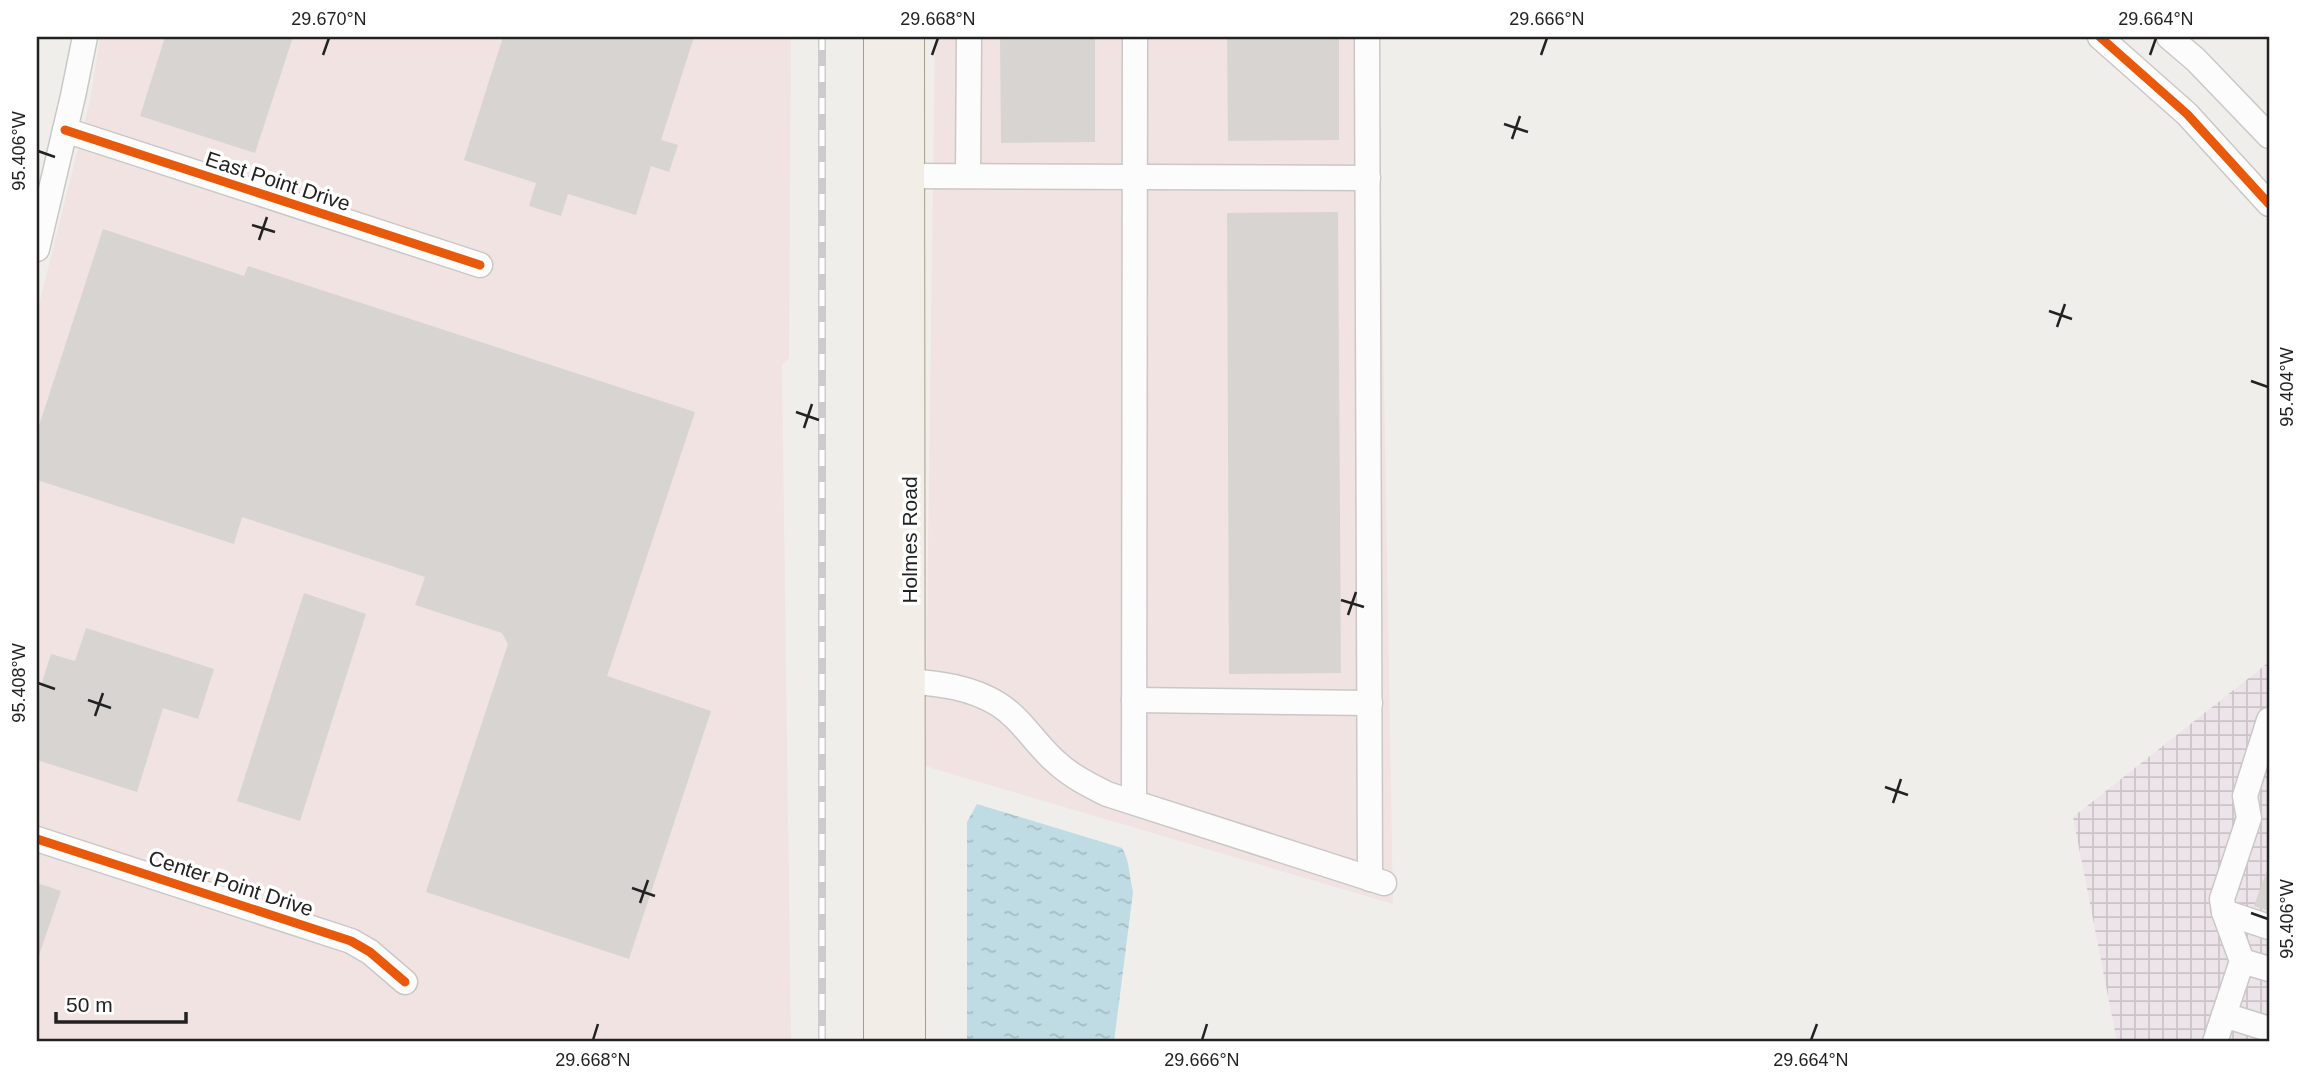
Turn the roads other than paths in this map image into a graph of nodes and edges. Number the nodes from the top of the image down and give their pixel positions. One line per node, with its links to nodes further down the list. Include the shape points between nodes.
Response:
1 (85, 37): 9 (street)
2 (880, 37): 11 (main road, Holmes Road)
3 (908, 37): 11 (main road, Holmes Road)
4 (969, 37): 12 (street)
5 (1135, 37): 13 (street)
6 (1367, 37): 14 (street)
7 (2100, 37): 15 (street, via 2188,114)
8 (2169, 37): 10 (street)
9 (65, 130): 16 (street); 17 (street, East Point Drive)
10 (2269, 136)
11 (894, 176): 12 (street); 18 (main road, Holmes Road)
12 (968, 176): 13 (street)
13 (1135, 177): 14 (street); 19 (street)
14 (1368, 178): 20 (street)
15 (2269, 204)
16 (37, 249)
17 (480, 265)
18 (894, 682): 22 (street, via 950,684 976,692 1000,705 1055,762 1082,782); 31 (main road, Holmes Road); 32 (main road, Holmes Road)
19 (1134, 701): 20 (street); 22 (street)
20 (1370, 703): 22 (street, via 1378,881)
21 (2269, 720): 24 (street, via 2245,796 2249,818 2222,899)
22 (1134, 802)
23 (37, 839): 28 (street, Center Point Drive, via 351,941)
24 (2224, 912): 25 (street); 26 (street)
25 (2269, 927)
26 (2242, 961): 27 (street); 29 (street)
27 (2269, 970)
28 (405, 982)
29 (2224, 1015): 30 (street); 33 (street)
30 (2269, 1029)
31 (880, 1042)
32 (909, 1042)
33 (2215, 1042)

